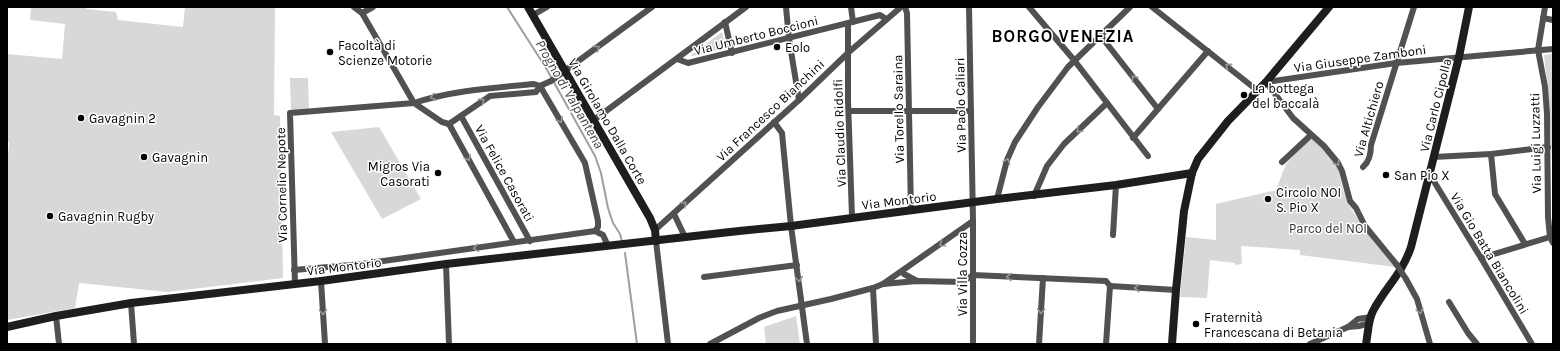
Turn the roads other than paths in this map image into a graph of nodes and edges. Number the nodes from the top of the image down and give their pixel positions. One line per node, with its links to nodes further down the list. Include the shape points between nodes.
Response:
1 (354, 7): 19 (street)
2 (373, 7): 19 (street)
3 (528, 7): 20 (street, Via Girolamo Dalla Corte)
4 (547, 7): 20 (street)
5 (652, 7): 37 (street, one-way to 5)
6 (746, 7): 24 (street)
7 (786, 7): 27 (street)
8 (851, 7): 25 (street, Via Claudio Ridolfi)
9 (905, 7): 45 (street, Via Torello Saraina)
10 (969, 7): 47 (street, Via Paolo Caliari)
11 (1029, 7): 35 (street)
12 (1130, 7): 26 (street)
13 (1152, 7): 31 (street)
14 (1329, 7): 38 (street)
15 (1414, 7): 36 (street, Via Altichiero)
16 (1470, 7): 33 (street, Via Carlo Cipolla)
17 (1545, 7): 21 (street, Via Luigi Luzzatti)
18 (898, 8): 22 (street, Via Francesco Bianchini)
19 (362, 13): 42 (street)
20 (533, 15): 37 (street, Via Girolamo Dalla Corte)
21 (1543, 18): 23 (street); 29 (street, Via Luigi Luzzatti)
22 (886, 19): 25 (street, Via Umberto Boccioni, via 880,15); 30 (street, Via Francesco Bianchini)
23 (1553, 20)
24 (725, 22): 32 (street); 34 (street)
25 (851, 23): 27 (street, Via Umberto Boccioni); 30 (street, Via Claudio Ridolfi)
26 (1100, 35): 35 (street); 44 (street, one-way to 26)
27 (789, 39): 32 (street, Via Umberto Boccioni); 41 (street)
28 (1553, 48): 29 (street, Via Giuseppe Zamboni)
29 (1538, 50): 33 (street, Via Giuseppe Zamboni); 54 (street, Via Luigi Luzzatti, via 1545,94)
30 (849, 52): 41 (street, Via Francesco Bianchini); 46 (street, Via Claudio Ridolfi)
31 (1208, 52): 40 (street, one-way to 31); 44 (street)
32 (732, 53): 34 (street, Via Umberto Boccioni, via 688,63)
33 (1459, 57): 36 (street, Via Giuseppe Zamboni); 57 (street, Via Carlo Cipolla)
34 (677, 59): 49 (street)
35 (1074, 60): 43 (street); 64 (street, one-way to 35, via 1014,142 1064,70)
36 (1396, 63): 38 (street, Via Giuseppe Zamboni); 59 (street, Via Altichiero, via 1371,152 1366,166)
37 (566, 71): 39 (street); 49 (street, Via Girolamo Dalla Corte)
38 (1266, 82): 40 (street); 52 (street, via 1293,118)
39 (540, 86): 42 (street, one-way to 42, via 534,84 477,89); 48 (street, one-way to 39, via 490,96 536,92); 72 (street, one-way to 72, via 585,163 598,221)
40 (1258, 91): 60 (street, via 1228,121 1198,159)
41 (800, 100): 50 (street, Via Francesco Bianchini)
42 (414, 103): 51 (street); 85 (street, Via Cornelio Nepote, via 290,113)
43 (1107, 103): 53 (street); 63 (street, one-way to 63, via 1064,144 1047,166)
44 (1158, 109): 53 (street)
45 (909, 110): 46 (street); 47 (street); 66 (street, Via Torello Saraina)
46 (849, 111): 68 (street, Via Claudio Ridolfi)
47 (971, 111): 65 (street, Via Paolo Caliari)
48 (461, 116): 51 (street); 76 (street, Via Felice Casorati)
49 (594, 120): 71 (street, Via Girolamo Dalla Corte)
50 (774, 122): 67 (street, Via Francesco Bianchini, one-way to 50); 70 (street, via 782,133)
51 (449, 124): 78 (street, Via Felice Casorati, one-way to 78)
52 (1311, 135): 58 (street); 117 (street, one-way to 117, bridge, via 1338,163 1350,201 1365,226 1406,279 1417,299)
53 (1133, 138): 56 (street)
54 (1548, 147): 55 (street); 75 (street, Via Luigi Luzzatti)
55 (1491, 154): 57 (street); 80 (street, via 1495,194)
56 (1148, 156)
57 (1434, 157): 61 (street, Via Carlo Cipolla)
58 (1282, 162)
59 (1363, 167)
60 (1192, 174): 62 (street, Via Montorio); 96 (street, via 1184,211)
61 (1430, 175): 82 (street, Via Gio Batta Biancolini); 101 (street, Via Carlo Cipolla, via 1406,261)
62 (1116, 185): 63 (street, Via Montorio); 73 (street)
63 (1034, 196): 64 (street, Via Montorio)
64 (997, 199): 65 (street, Via Montorio)
65 (973, 203): 66 (street, Via Montorio); 69 (street, Via Villa Cozza)
66 (911, 211): 68 (street, Via Montorio)
67 (674, 214): 71 (street, Via Francesco Bianchini); 74 (street)
68 (852, 218): 70 (street, Via Montorio)
69 (973, 221): 86 (street, one-way to 86); 87 (street, Via Villa Cozza)
70 (791, 226): 74 (street, Via Montorio); 84 (street)
71 (655, 230): 77 (street, Via Girolamo Dalla Corte)
72 (595, 231): 76 (street, Via Montorio); 81 (street, via 603,235)
73 (1113, 235)
74 (685, 237): 77 (street, Via Montorio)
75 (1550, 237): 79 (street, Via Luigi Luzzatti); 80 (street)
76 (530, 241): 78 (street, Via Montorio)
77 (656, 241): 81 (street, Via Montorio); 107 (street)
78 (514, 242): 85 (street, Via Montorio, one-way to 85, via 362,264)
79 (1553, 243)
80 (1525, 244): 82 (street)
81 (608, 246): 83 (street, Via Montorio)
82 (1482, 258): 119 (street, Via Gio Batta Biancolini)
83 (446, 264): 90 (street, Via Montorio); 106 (street)
84 (797, 266): 88 (street); 99 (street, one-way to 99)
85 (294, 270): 92 (street, Via Cornelio Nepote)
86 (902, 271): 91 (street); 93 (street)
87 (973, 276): 89 (street, one-way to 87); 91 (street, via 963,282); 111 (street, Via Villa Cozza)
88 (704, 277)
89 (1043, 278): 94 (street, via 1106,281); 112 (street, one-way to 112)
90 (321, 281): 92 (street, Via Montorio); 105 (street, one-way to 105)
91 (917, 281): 93 (street)
92 (294, 284): 97 (street, Via Montorio)
93 (883, 284): 95 (street)
94 (1110, 286): 96 (street, one-way to 94); 113 (street)
95 (873, 288): 99 (street); 110 (street)
96 (1176, 290): 114 (street)
97 (131, 302): 100 (street, Via Montorio); 104 (street)
98 (1450, 302): 118 (street)
99 (803, 306): 108 (street, via 777,311 759,318); 109 (street)
100 (56, 316): 102 (street, Via Montorio); 103 (street)
101 (1370, 320): 115 (street, via 1358,319 1348,327); 116 (street, Via Carlo Cipolla)
102 (7, 327)
103 (59, 344)
104 (134, 344)
105 (325, 344)
106 (449, 344)
107 (668, 344)
108 (710, 344)
109 (807, 344)
110 (876, 344)
111 (973, 344)
112 (1039, 344)
113 (1106, 344)
114 (1172, 344)
115 (1310, 344)
116 (1366, 344)
117 (1430, 344)
118 (1477, 344)
119 (1532, 344)

